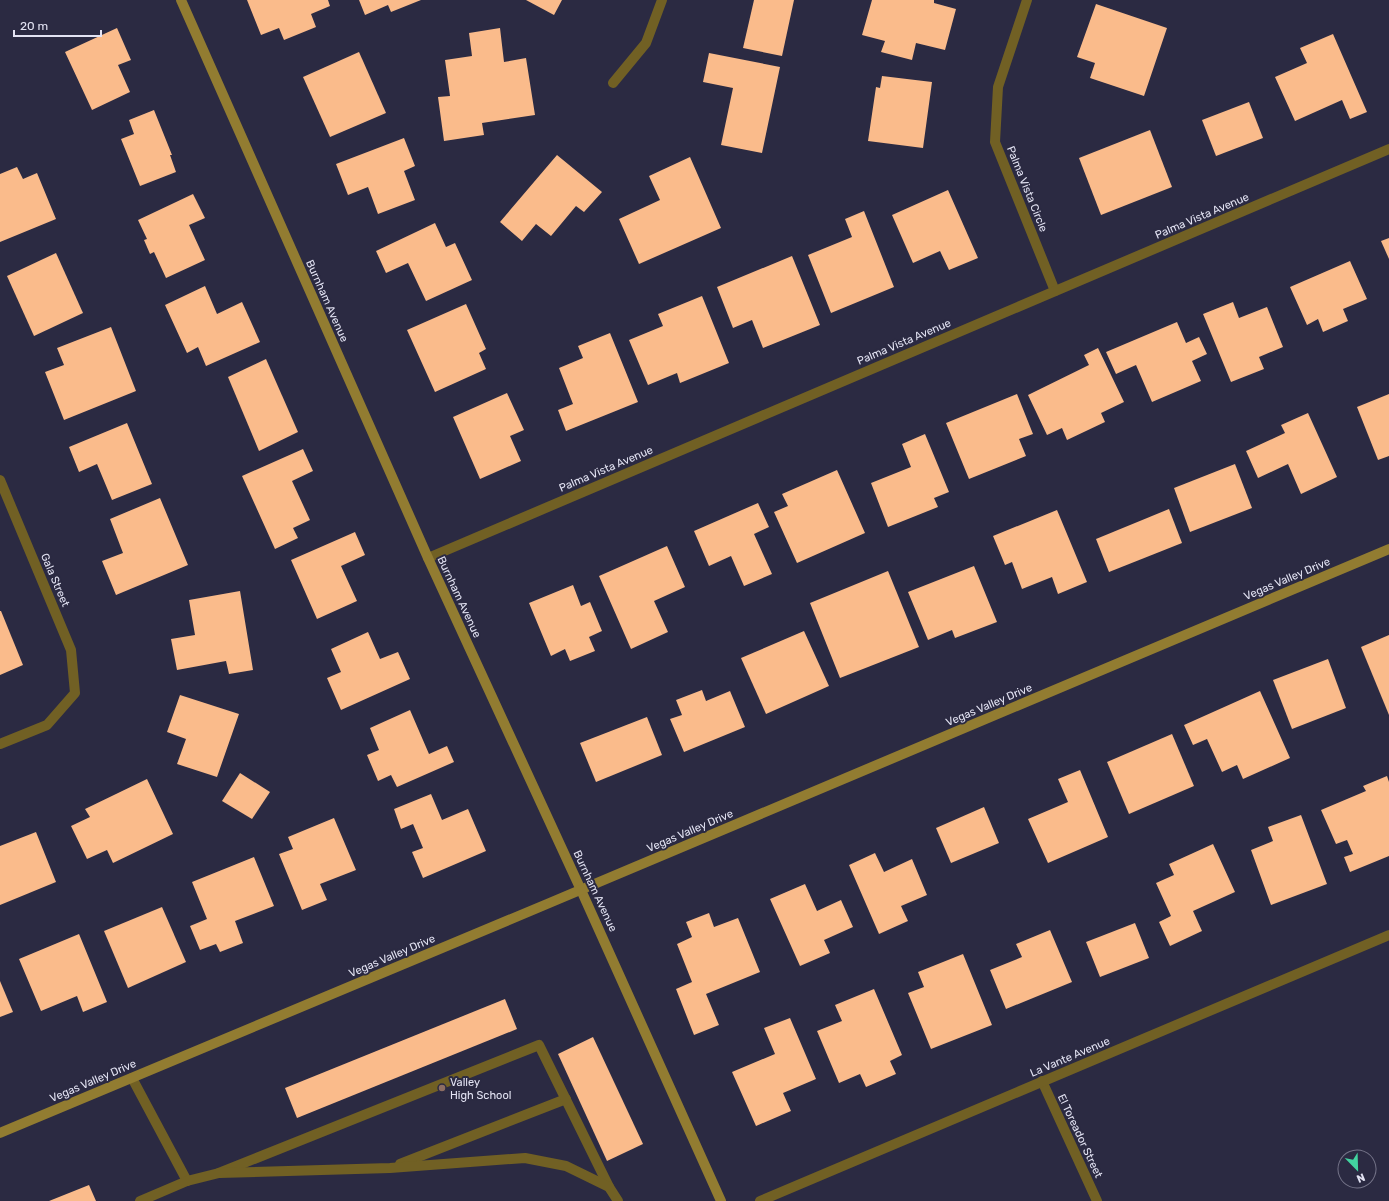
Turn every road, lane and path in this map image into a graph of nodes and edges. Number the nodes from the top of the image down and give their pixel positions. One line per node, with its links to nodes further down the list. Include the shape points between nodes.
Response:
1 (181, 0): 9 (street, Burnham Avenue)
2 (662, 0): 4 (street, via 646,43)
3 (1027, 0): 6 (street, Palma Vista Circle, via 998,87 995,142)
4 (613, 83)
5 (1389, 149): 6 (street, Palma Vista Avenue)
6 (1055, 291): 9 (street, Palma Vista Avenue)
7 (0, 480): 10 (street, Gala Street, via 71,650 75,693 47,725)
8 (1389, 549): 11 (street, Vegas Valley Drive)
9 (428, 558): 11 (street, Burnham Avenue)
10 (0, 744)
11 (581, 890): 13 (street, Vegas Valley Drive); 23 (street, Burnham Avenue)
12 (1389, 935): 14 (street, La Vante Avenue)
13 (132, 1078): 16 (street, Vegas Valley Drive); 19 (street)
14 (1042, 1081): 24 (street, La Vante Avenue); 25 (street, El Toreador Street)
15 (566, 1099): 17 (street); 18 (street, via 539,1045); 20 (street)
16 (0, 1133)
17 (390, 1168): 18 (street); 20 (street, via 525,1158 566,1166)
18 (219, 1173): 19 (street)
19 (187, 1181): 21 (street)
20 (609, 1187): 22 (street)
21 (140, 1201)
22 (618, 1201)
23 (721, 1201)
24 (760, 1201)
25 (1097, 1201)

